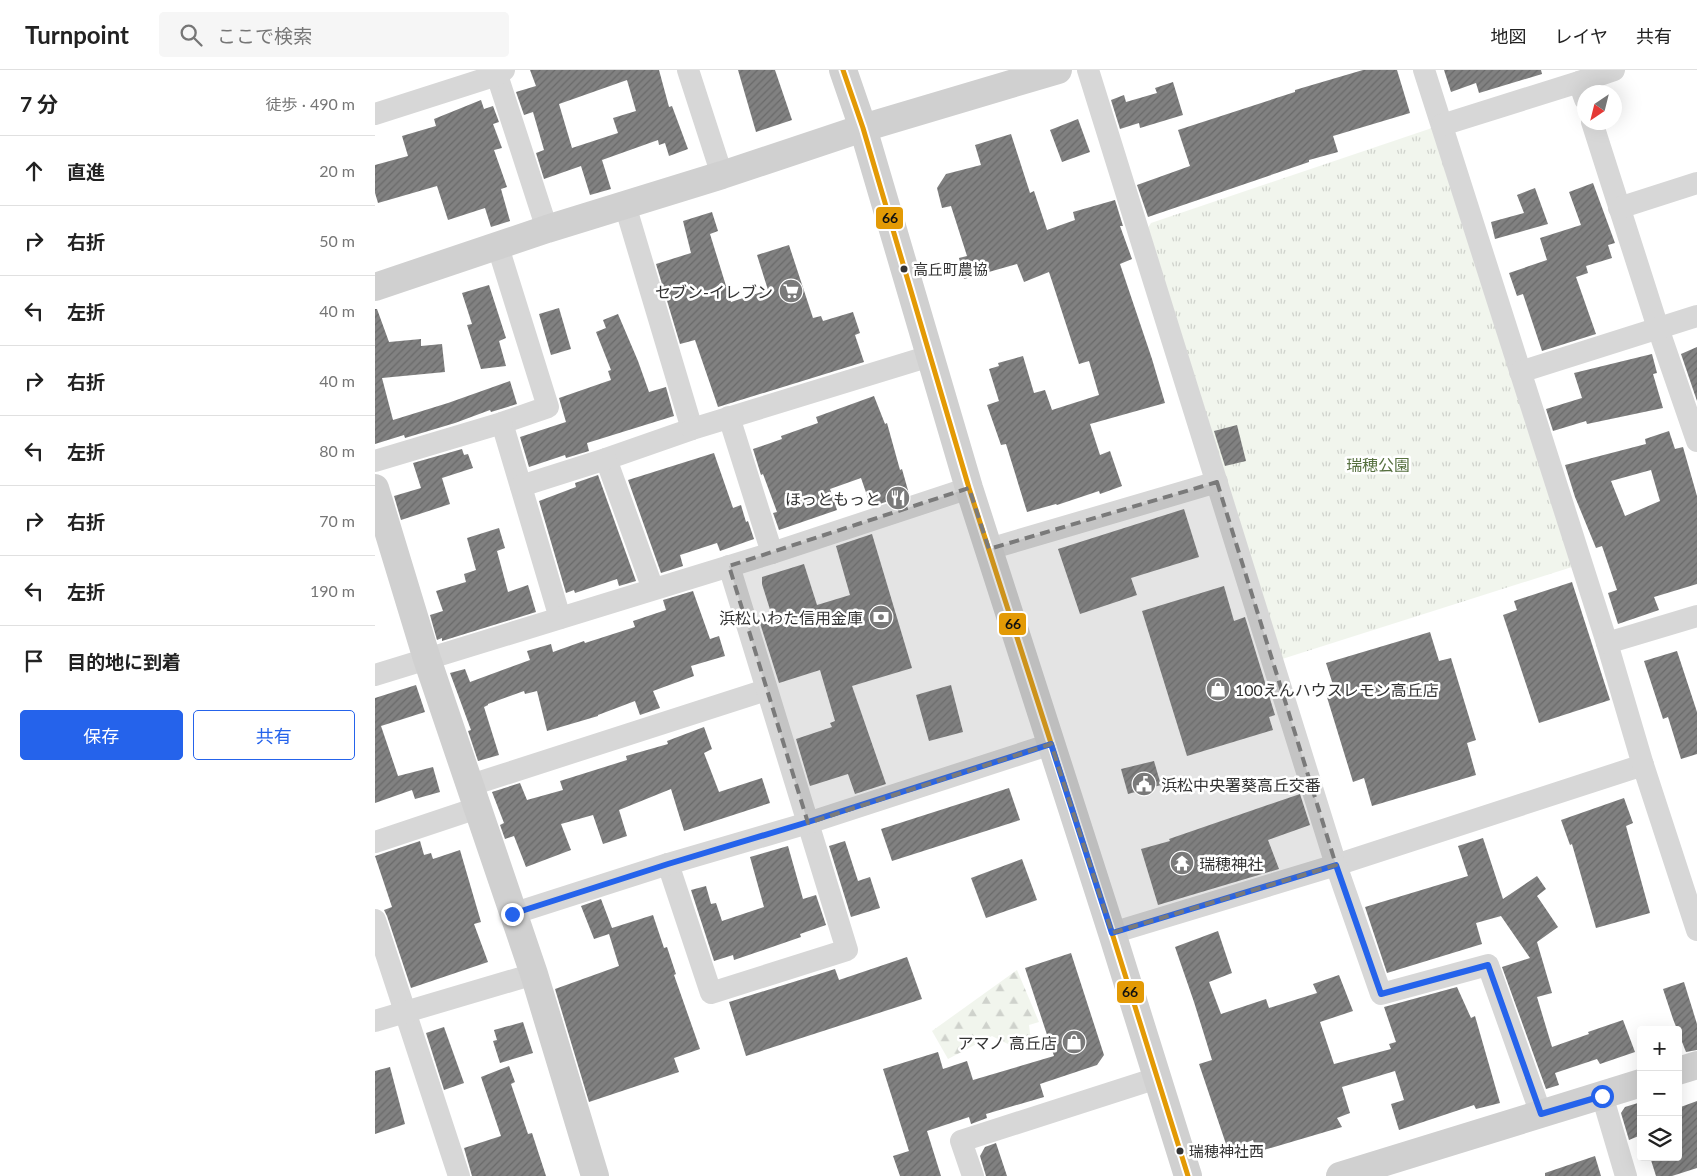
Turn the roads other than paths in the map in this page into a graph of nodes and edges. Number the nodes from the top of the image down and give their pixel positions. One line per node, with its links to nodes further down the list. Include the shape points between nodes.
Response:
1 (688, 70): 14 (street)
2 (843, 70): 12 (street)
3 (1058, 70): 12 (street)
4 (1088, 70): 31 (street)
5 (1424, 70): 11 (street)
6 (1614, 70): 8 (street)
7 (501, 72): 10 (street); 18 (street)
8 (1590, 85)
9 (1577, 91): 11 (street)
10 (375, 114)
11 (1442, 125): 24 (street)
12 (863, 128): 14 (street); 23 (street)
13 (1595, 130): 17 (street)
14 (722, 175): 16 (street)
15 (1697, 183): 17 (street)
16 (625, 205): 18 (street); 27 (street)
17 (1619, 208): 22 (street)
18 (547, 229): 19 (street)
19 (498, 247): 20 (street); 26 (street, via 548,408)
20 (375, 287)
21 (1697, 316): 22 (street)
22 (1658, 328): 24 (street); 28 (street)
23 (930, 356): 25 (street); 33 (street)
24 (1520, 372): 41 (street)
25 (729, 417): 27 (street); 36 (street)
26 (503, 423): 30 (street); 32 (street)
27 (692, 429): 29 (street)
28 (1697, 441)
29 (606, 459): 32 (street); 38 (street)
30 (375, 461)
31 (1217, 482): 35 (street); 51 (street)
32 (521, 486): 40 (street)
33 (969, 488): 35 (street); 36 (street)
34 (377, 500): 42 (street)
35 (989, 549): 45 (street)
36 (772, 553): 37 (street)
37 (729, 566): 38 (street); 44 (street)
38 (653, 589): 40 (street)
39 (1697, 616): 41 (street)
40 (560, 618): 42 (street)
41 (1607, 643): 46 (street)
42 (427, 659): 43 (street); 47 (street)
43 (375, 675)
44 (766, 690): 47 (street); 48 (street)
45 (1051, 744): 48 (street); 56 (street)
46 (1643, 765): 51 (street); 52 (street)
47 (474, 796): 49 (street); 53 (street)
48 (808, 822): 50 (street); 50 (street, via 847,950 711,993)
49 (375, 842)
50 (668, 864): 53 (street)
51 (1336, 865): 56 (street); 65 (street, via 1381,994 1488,965)
52 (1693, 905): 55 (street)
53 (512, 914): 57 (street)
54 (375, 920): 58 (street)
55 (1697, 930)
56 (1112, 933): 62 (street)
57 (534, 974): 58 (street); 68 (street)
58 (405, 1013): 59 (street); 67 (street)
59 (375, 1021)
60 (1697, 1065): 61 (street)
61 (1682, 1070)
62 (1157, 1078): 69 (street, via 961,1140); 70 (street)
63 (1637, 1084): 64 (street)
64 (1602, 1096): 65 (street); 71 (street)
65 (1541, 1114): 66 (street)
66 (1345, 1175)
67 (459, 1176)
68 (595, 1176)
69 (973, 1176)
70 (1188, 1176)
71 (1626, 1176)

